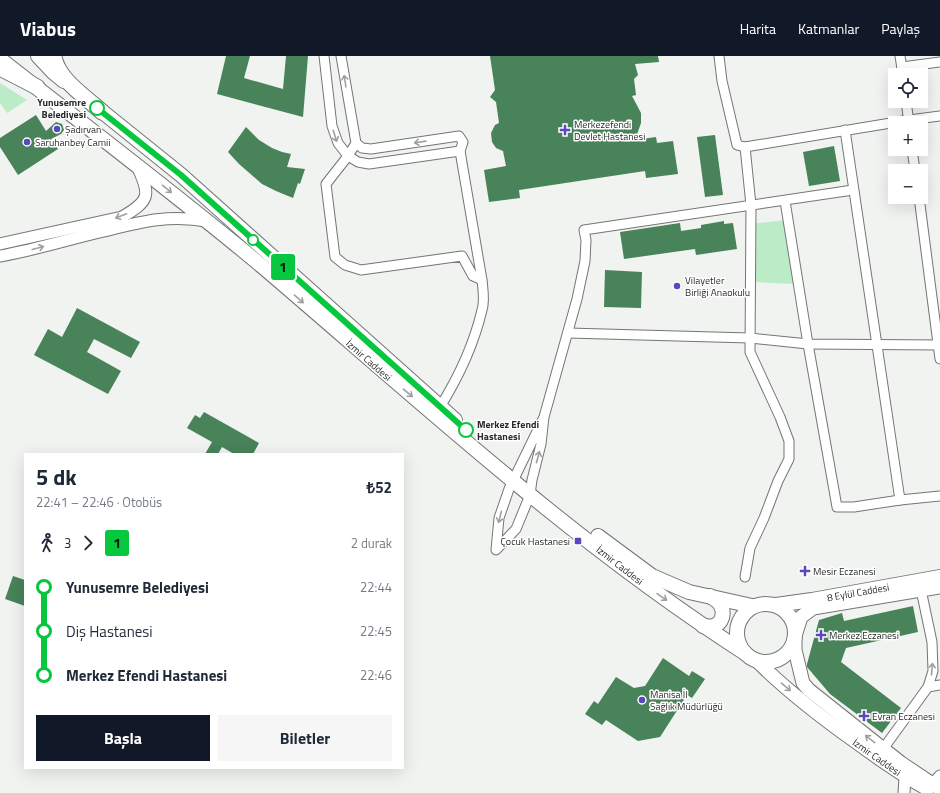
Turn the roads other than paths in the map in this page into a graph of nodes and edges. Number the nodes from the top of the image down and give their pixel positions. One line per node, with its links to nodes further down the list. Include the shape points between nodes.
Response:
1 (38, 56): 13 (main road, İzmir Caddesi, via 53,72)
2 (54, 56): 13 (highway, via 62,77)
3 (324, 56): 21 (street, one-way to 21, via 332,126 338,143)
4 (341, 56): 18 (street, one-way to 4)
5 (719, 56): 19 (street, via 722,81 737,145)
6 (900, 56): 10 (street)
7 (0, 59): 12 (main road, İzmir Caddesi)
8 (940, 62): 11 (street)
9 (0, 68): 12 (highway)
10 (902, 68)
11 (915, 68)
12 (37, 87): 22 (main road, İzmir Caddesi)
13 (102, 112): 37 (main road, İzmir Caddesi, via 181,175)
14 (940, 116): 15 (street)
15 (928, 118)
16 (888, 124): 17 (street)
17 (845, 130): 19 (street); 23 (street)
18 (356, 143): 20 (street, one-way to 18, via 463,142 459,136 371,149 362,148); 21 (street)
19 (744, 147): 26 (street)
20 (460, 151): 21 (street, via 369,164 358,162); 30 (street)
21 (348, 156): 30 (street, via 326,184 335,257 345,265 361,270 462,256 473,276)
22 (136, 164): 27 (main road, İzmir Caddesi, one-way to 27); 28 (street, one-way to 28, via 146,188 145,199 137,208 122,217)
23 (853, 190): 24 (street); 33 (street)
24 (785, 201): 26 (street); 34 (street)
25 (920, 204): 35 (street)
26 (751, 205): 31 (street, via 584,230 585,261); 32 (street)
27 (207, 221): 29 (street, one-way to 27, via 145,220 189,218); 37 (main road, İzmir Caddesi, one-way to 37)
28 (0, 244)
29 (0, 256)
30 (482, 280): 37 (street, via 484,292 479,321 463,365)
31 (568, 333): 32 (street); 38 (street)
32 (750, 338): 34 (street); 43 (street, via 750,352 789,441 789,459 750,548)
33 (876, 343): 34 (street); 35 (street); 42 (street)
34 (808, 344): 42 (street, via 837,508)
35 (939, 345): 36 (street)
36 (940, 359)
37 (437, 411): 39 (main road, İzmir Caddesi)
38 (544, 417): 39 (street); 40 (street, one-way to 38, via 541,444)
39 (515, 477): 40 (main road, İzmir Caddesi); 40 (street, one-way to 40, via 499,518 496,550 516,529)
40 (530, 490): 47 (main road, İzmir Caddesi, via 652,576 689,592); 50 (main road, İzmir Caddesi, one-way to 50, via 652,590)
41 (940, 496): 42 (street)
42 (900, 500)
43 (745, 577)
44 (940, 577): 45 (main road, 8 Eylül Caddesi)
45 (920, 586): 46 (main road); 48 (main road, 8 Eylül Caddesi); 51 (main road, via 813,608 801,617); 55 (street, one-way to 45, via 933,671 932,642)
46 (940, 587)
47 (709, 596): 49 (main road, İzmir Caddesi); 50 (main road, via 722,606 723,614 720,622 714,626)
48 (776, 605): 49 (main road, via 768,603); 51 (main road, via 790,615 794,623)
49 (752, 606): 52 (main road, via 740,619 737,628 736,637)
50 (703, 626): 52 (main road, İzmir Caddesi)
51 (795, 636): 53 (main road, via 790,650 784,656 775,661); 56 (main road, İzmir Caddesi, one-way to 51, via 803,683 795,650)
52 (744, 653): 53 (main road)
53 (757, 661): 58 (main road, İzmir Caddesi, one-way to 58, via 825,720)
54 (940, 685): 55 (street)
55 (928, 687): 56 (street)
56 (883, 749): 57 (main road, İzmir Caddesi)
57 (901, 763): 58 (main road, İzmir Caddesi); 59 (main road, İzmir Caddesi)
58 (905, 777): 59 (main road, İzmir Caddesi); 60 (street)
59 (935, 786)
60 (904, 793)

